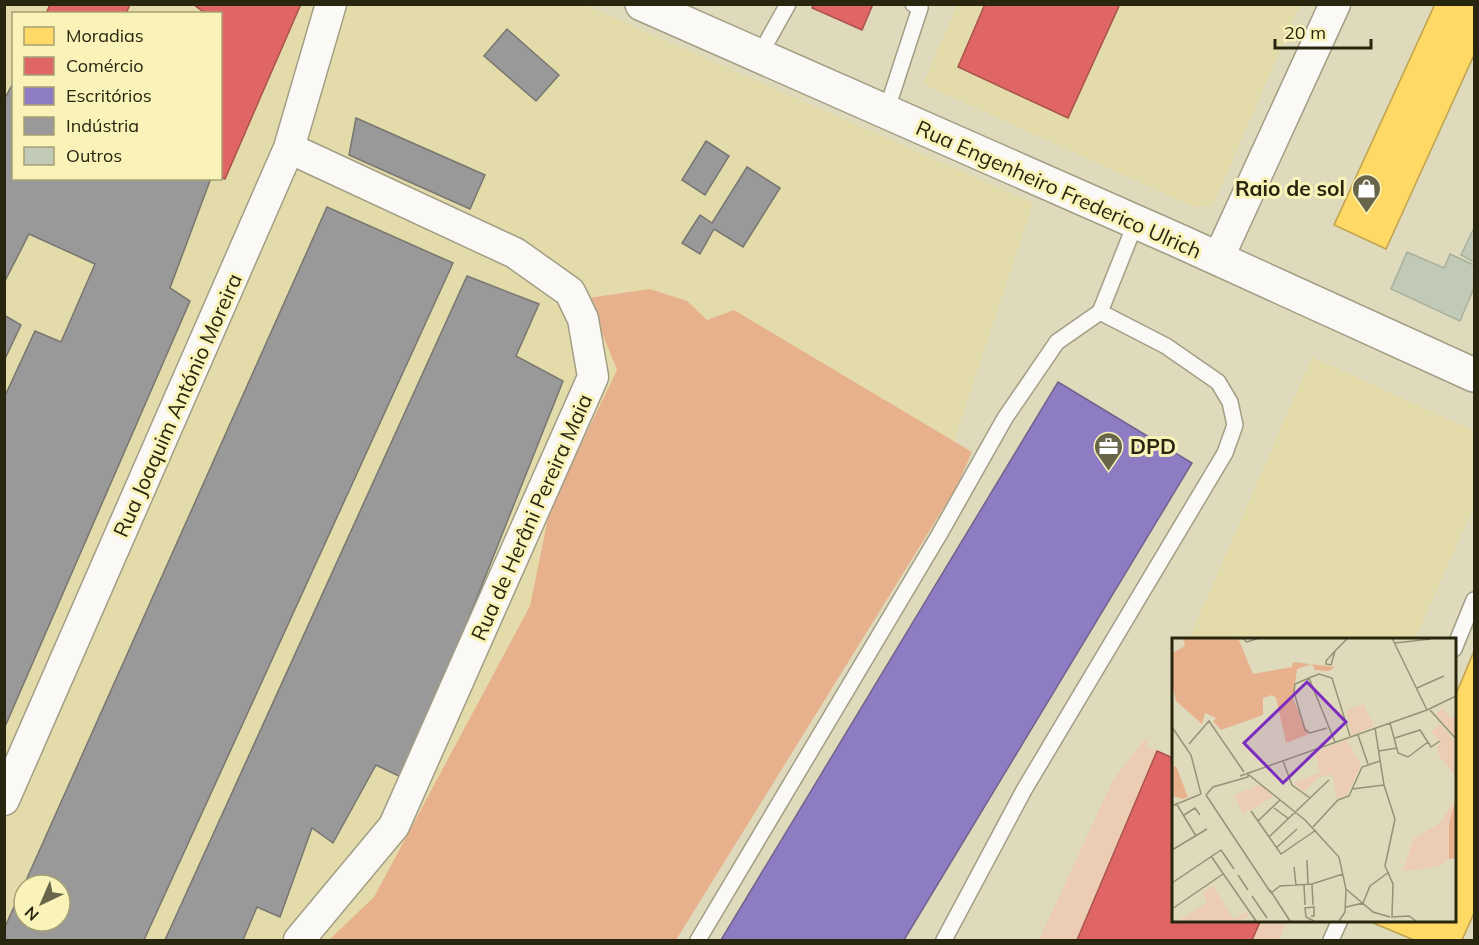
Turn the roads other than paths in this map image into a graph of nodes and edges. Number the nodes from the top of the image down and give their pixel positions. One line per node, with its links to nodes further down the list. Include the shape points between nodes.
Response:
1 (331, 4): 8 (street, Rua Joaquim António Moreira)
2 (642, 4): 6 (main road, Rua Engenheiro Frederico Ulrich)
3 (788, 4): 6 (lane)
4 (913, 4): 7 (lane, via 920,8)
5 (1335, 4): 10 (street)
6 (759, 56): 7 (main road, Rua Engenheiro Frederico Ulrich)
7 (886, 112): 9 (main road, Rua Engenheiro Frederico Ulrich)
8 (289, 148): 15 (street, Rua Joaquim António Moreira); 17 (street, Rua de Herâni Pereira Maia, via 515,253 570,292 583,319 593,377 394,826)
9 (1136, 222): 10 (main road, Rua Engenheiro Frederico Ulrich); 11 (lane)
10 (1218, 259): 12 (main road, Rua Engenheiro Frederico Ulrich)
11 (1100, 312): 18 (lane, via 1057,342 1005,418); 19 (lane, via 1166,346 1218,382 1230,402 1235,424 1225,453 1024,789)
12 (1474, 375)
13 (1474, 600): 14 (lane)
14 (1455, 648)
15 (4, 800)
16 (1340, 921): 20 (lane)
17 (299, 940)
18 (698, 940)
19 (944, 940)
20 (1331, 940)

